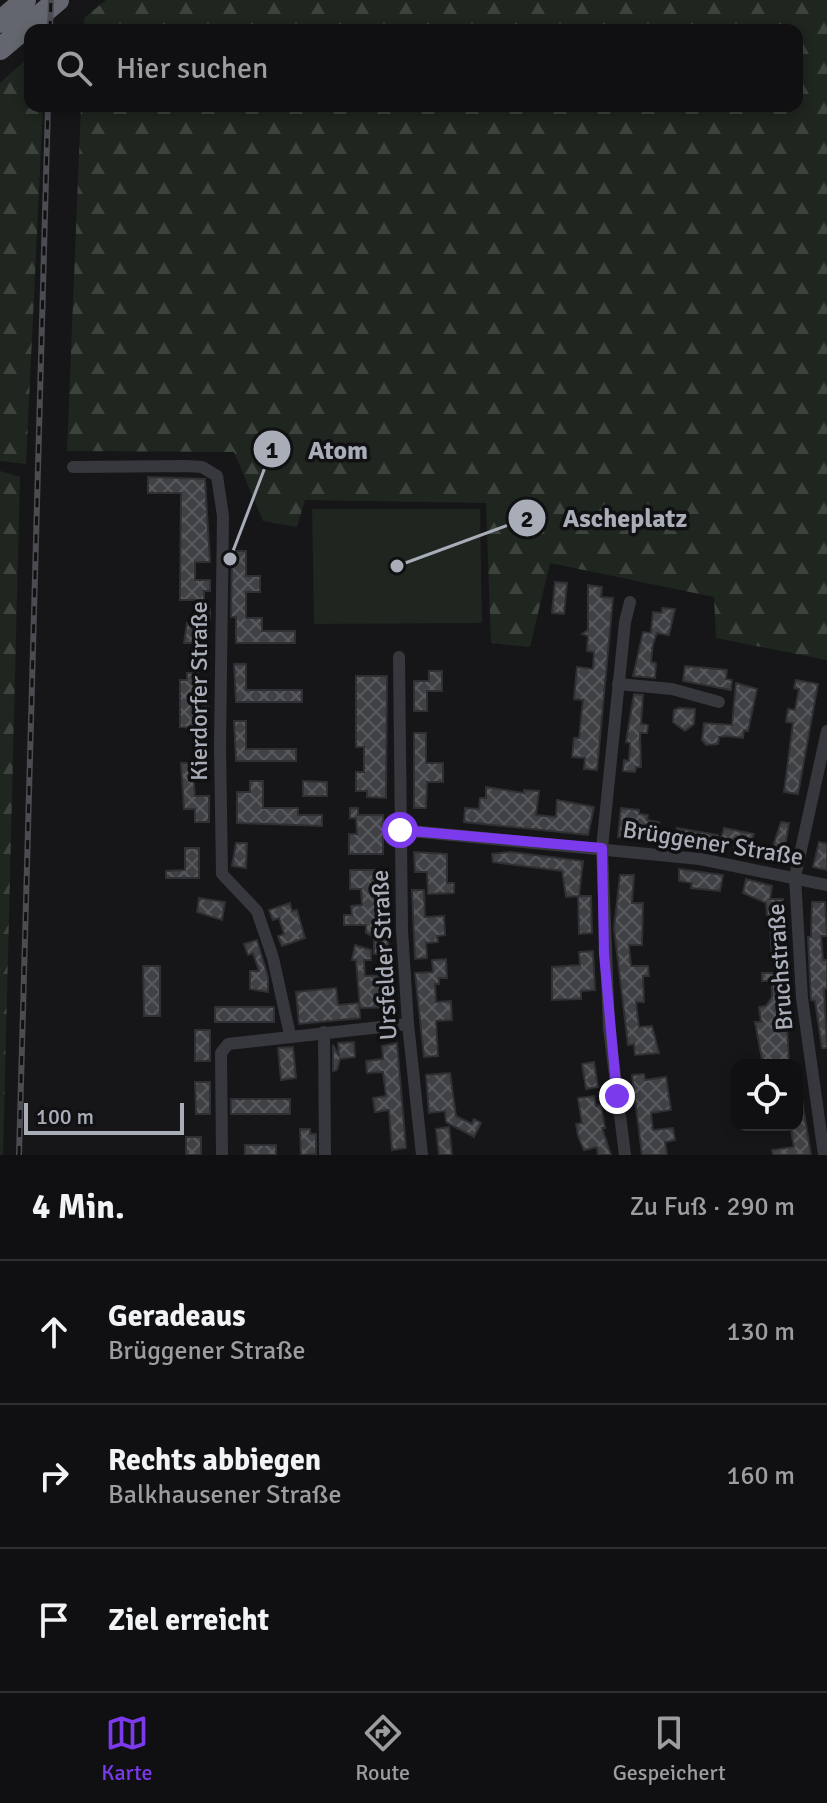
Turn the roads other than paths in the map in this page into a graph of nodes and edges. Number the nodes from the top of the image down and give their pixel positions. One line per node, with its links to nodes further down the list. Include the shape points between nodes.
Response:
1 (58, 0): 2 (highway)
2 (30, 10): 3 (highway); 4 (highway)
3 (0, 22)
4 (0, 49)
5 (73, 467): 17 (street, Kierdorfer Straße, via 202,467 217,476 223,516 222,874 257,911)
6 (630, 602): 8 (street)
7 (399, 657): 11 (street, Ursfelder Straße)
8 (618, 684): 9 (street, via 672,689); 12 (street)
9 (719, 702)
10 (827, 731): 13 (street, Bruchstraße)
11 (400, 830): 12 (street, Brüggener Straße); 15 (street, Ursfelder Straße)
12 (602, 848): 13 (street, Brüggener Straße); 21 (street, via 609,1028)
13 (795, 877): 14 (street, Brüggener Straße); 22 (street, Bruchstraße, via 802,998)
14 (827, 885)
15 (408, 1024): 16 (street); 20 (street, Ursfelder Straße)
16 (324, 1032): 17 (street); 19 (street)
17 (290, 1035): 18 (street, via 238,1040 221,1053)
18 (222, 1155)
19 (325, 1155)
20 (422, 1155)
21 (625, 1155)
22 (824, 1155)

